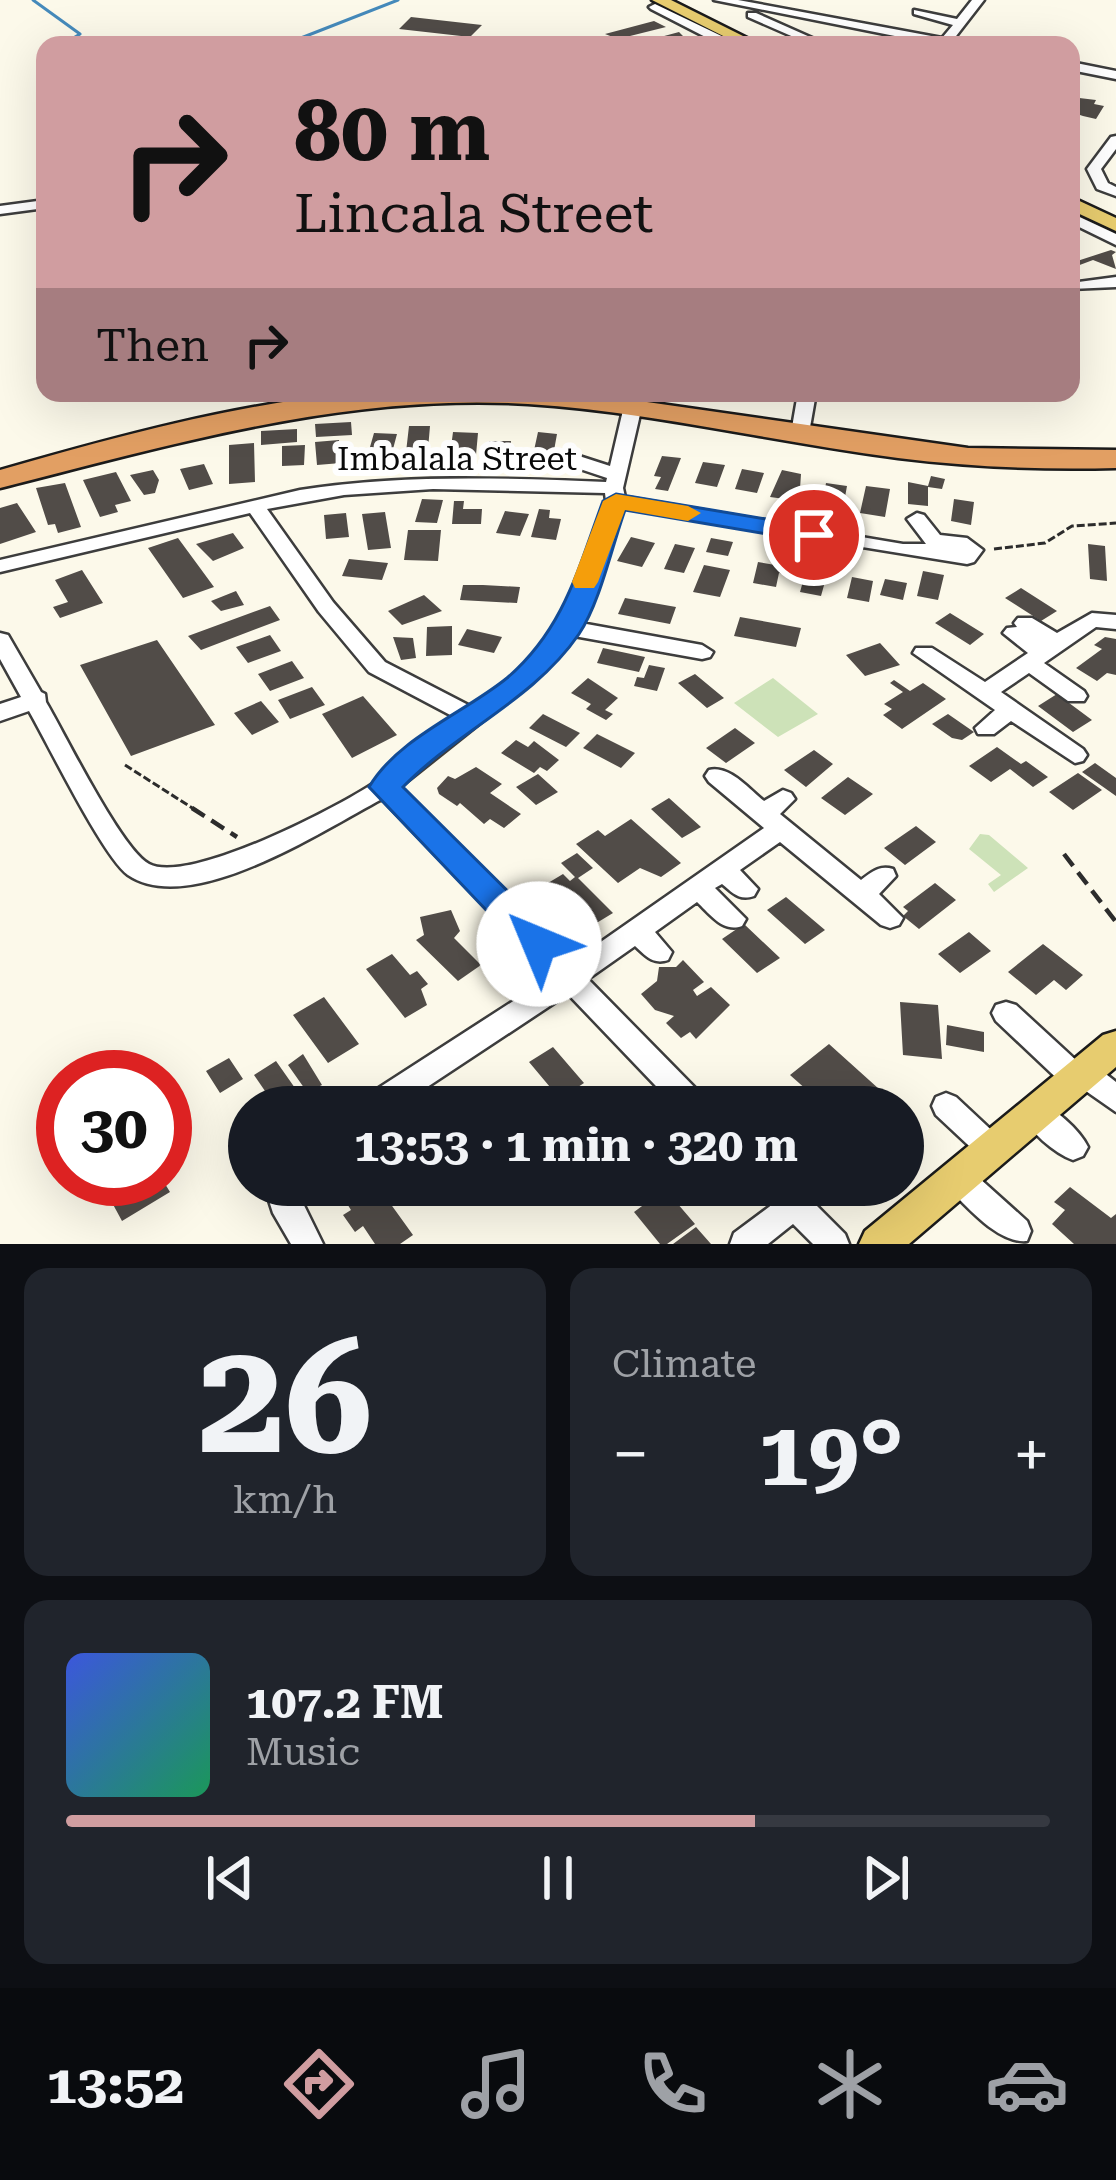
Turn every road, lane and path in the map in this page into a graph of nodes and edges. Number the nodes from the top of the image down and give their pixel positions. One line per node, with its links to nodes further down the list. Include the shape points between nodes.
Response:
1 (690, 0): 10 (main road)
2 (723, 1): 11 (street); 12 (street)
3 (975, 3): 5 (street); 7 (street)
4 (657, 4): 8 (street); 9 (main road)
5 (957, 4)
6 (918, 12): 7 (street)
7 (960, 23): 13 (street)
8 (714, 36)
9 (732, 36)
10 (760, 36)
11 (799, 36)
12 (909, 36)
13 (950, 36)
14 (1080, 65): 15 (street)
15 (1116, 75)
16 (1116, 140): 18 (street, via 1094,169)
17 (1080, 175): 18 (street)
18 (1109, 189)
19 (1080, 192): 23 (main road)
20 (36, 205): 22 (street)
21 (1080, 207): 25 (main road)
22 (0, 210)
23 (1116, 210)
24 (1080, 222): 26 (street)
25 (1116, 225)
26 (1116, 240)
27 (1116, 282): 28 (street)
28 (1080, 286)
29 (264, 402): 38 (highway, via 158,421)
30 (351, 402): 39 (highway, via 219,420)
31 (634, 402): 40 (street)
32 (658, 402): 34 (highway)
33 (721, 402): 34 (highway)
34 (804, 414): 35 (highway, via 1005,448); 37 (highway, via 1001,461)
35 (1116, 447)
36 (570, 454): 40 (street)
37 (1116, 459)
38 (0, 466)
39 (0, 479)
40 (616, 488): 41 (street, Imbalala Street, via 354,477); 44 (street, Imbalala Street, via 684,520 903,550); 48 (street)
41 (255, 506): 46 (street, Imbalala Street); 59 (street, via 377,667)
42 (917, 520): 44 (street)
43 (1116, 524): 45 (path, via 1072,526 1031,547)
44 (935, 547): 45 (street, Imbalala Street, via 967,558)
45 (973, 550)
46 (0, 566)
47 (1099, 622): 53 (street)
48 (569, 628): 51 (street); 59 (street)
49 (1019, 628): 53 (street)
50 (0, 640): 56 (street)
51 (702, 652)
52 (924, 652): 54 (street)
53 (1042, 653): 54 (street); 55 (street)
54 (985, 692): 57 (street)
55 (1076, 695)
56 (37, 699): 58 (street); 67 (street, via 119,849 141,872 189,879)
57 (1010, 710): 60 (street); 61 (street)
58 (0, 713)
59 (475, 718): 64 (street)
60 (986, 728)
61 (1062, 752)
62 (125, 765): 67 (path)
63 (717, 776): 66 (street)
64 (385, 787): 67 (street); 79 (street)
65 (783, 799): 66 (street)
66 (770, 823): 69 (street); 73 (street, via 812,843)
67 (259, 852)
68 (1064, 854): 76 (path)
69 (723, 870): 71 (street); 72 (street)
70 (884, 876): 73 (street)
71 (697, 887): 75 (street); 77 (street)
72 (745, 890)
73 (860, 895): 74 (street)
74 (890, 918)
75 (734, 919)
76 (1116, 922)
77 (635, 929): 78 (street); 79 (street)
78 (659, 952)
79 (573, 977): 83 (street); 84 (street)
80 (1006, 1013): 82 (street)
81 (1116, 1046): 82 (main road)
82 (1080, 1076): 85 (street); 87 (main road)
83 (405, 1086)
84 (675, 1086)
85 (1116, 1099)
86 (946, 1106): 89 (street)
87 (1035, 1113): 88 (street); 89 (main road)
88 (1073, 1147)
89 (992, 1149): 90 (main road)
90 (958, 1178): 94 (street); 95 (main road)
91 (285, 1206): 97 (street)
92 (775, 1206): 96 (street)
93 (795, 1206): 98 (street)
94 (1016, 1231)
95 (893, 1240)
96 (745, 1243)
97 (308, 1244)
98 (834, 1244)

